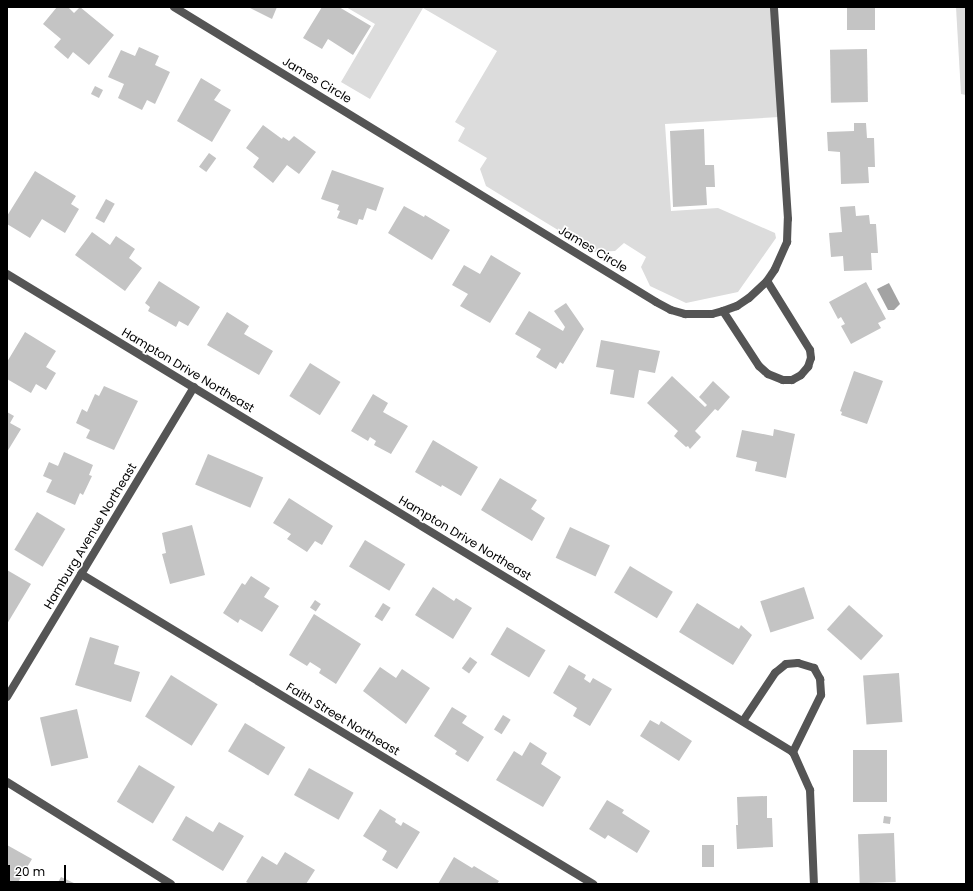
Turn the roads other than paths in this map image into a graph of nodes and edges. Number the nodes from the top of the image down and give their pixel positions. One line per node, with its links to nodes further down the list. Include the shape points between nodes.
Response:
1 (174, 7): 5 (street, James Circle, via 656,302 685,314 712,314)
2 (774, 7): 4 (street, James Circle, via 788,228 787,242)
3 (7, 274): 6 (street, Hampton Drive Northeast)
4 (767, 281): 5 (street, James Circle, via 749,298); 5 (street, via 810,350 808,367 801,375 792,380 783,380 768,374 759,366)
5 (723, 311)
6 (194, 387): 7 (street, Hamburg Avenue Northeast); 9 (street, Hampton Drive Northeast)
7 (81, 574): 8 (street, Hamburg Avenue Northeast); 13 (street, Faith Street Northeast)
8 (7, 697)
9 (743, 721): 10 (street, Hampton Drive Northeast); 10 (street, via 775,673 786,664 798,663 814,668 820,679 821,695)
10 (793, 752): 14 (street, via 810,790)
11 (7, 782): 12 (street)
12 (171, 884)
13 (593, 884)
14 (814, 884)

